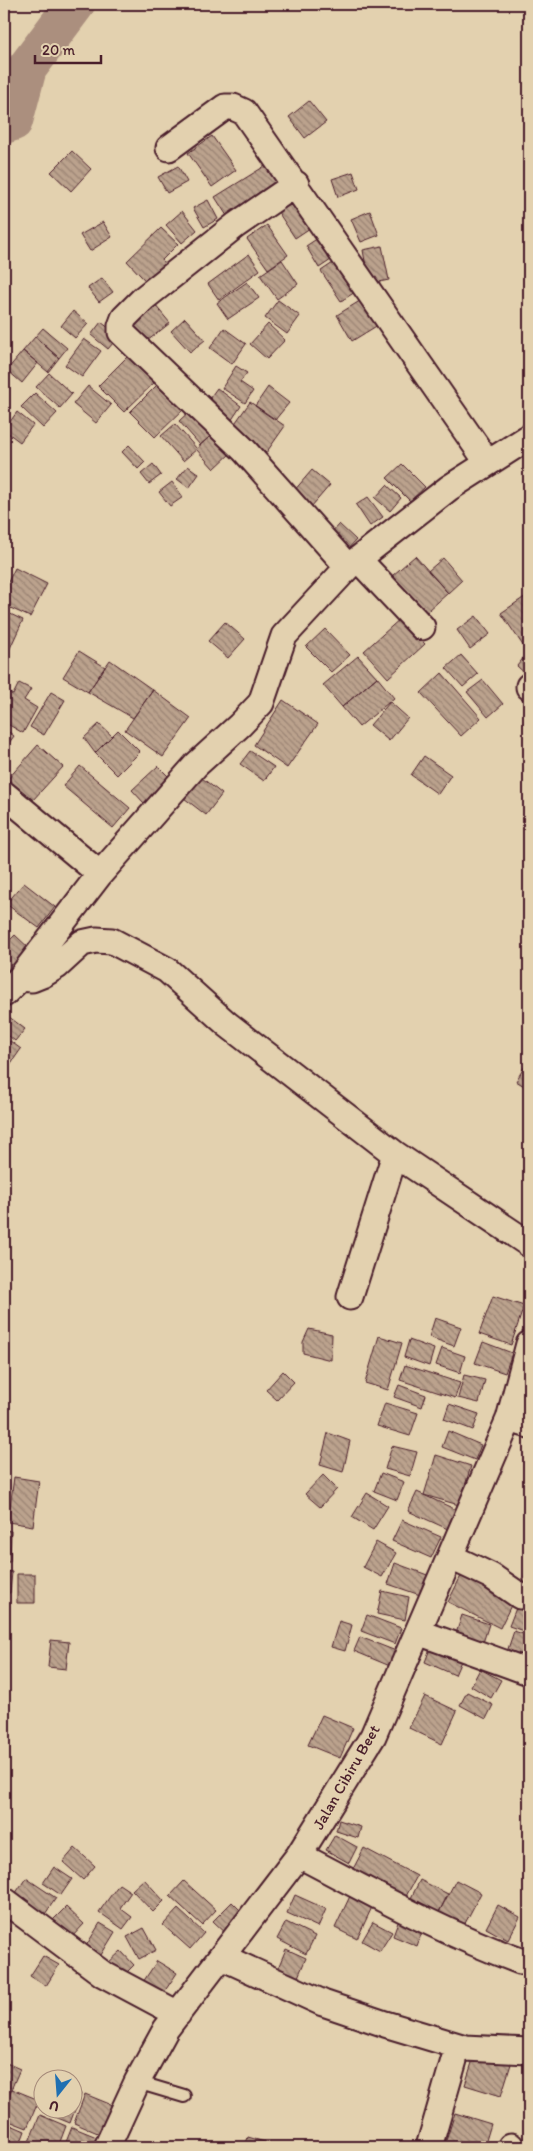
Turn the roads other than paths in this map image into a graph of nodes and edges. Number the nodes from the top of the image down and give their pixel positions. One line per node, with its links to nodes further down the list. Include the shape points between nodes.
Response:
1 (169, 148): 2 (street, via 225,107 233,107 244,112)
2 (296, 184): 4 (street); 5 (street, via 144,298 124,318 121,332 244,450)
3 (529, 437): 4 (street)
4 (488, 463): 5 (street, via 449,488)
5 (353, 563): 6 (street); 8 (street, via 284,636 261,703 196,766)
6 (422, 627)
7 (4, 794): 8 (street)
8 (100, 874): 9 (street)
9 (12, 986): 10 (street, via 57,966 82,943 112,941 167,970 227,1024)
10 (395, 1154): 11 (street); 12 (street)
11 (529, 1244)
12 (350, 1297)
13 (529, 1344): 14 (street, Jalan Cibiru Beet)
14 (519, 1422): 15 (street, Jalan Cibiru Beet)
15 (451, 1557): 16 (street, via 490,1576); 17 (street, Jalan Cibiru Beet)
16 (520, 1596)
17 (418, 1632): 18 (street); 19 (street, Jalan Cibiru Beet, via 372,1736)
18 (529, 1672)
19 (299, 1855): 21 (street, Jalan Cibiru Beet); 22 (street, via 422,1918)
20 (4, 1900): 23 (street, via 103,1974)
21 (222, 1957): 23 (street, Jalan Cibiru Beet); 24 (street, via 323,2003 385,2024 465,2048)
22 (520, 1961)
23 (178, 2014): 26 (street, Jalan Cibiru Beet, via 166,2029)
24 (529, 2051)
25 (454, 2060): 29 (street)
26 (137, 2082): 27 (lane); 28 (street, Jalan Cibiru Beet)
27 (184, 2096)
28 (107, 2147)
29 (429, 2147)

